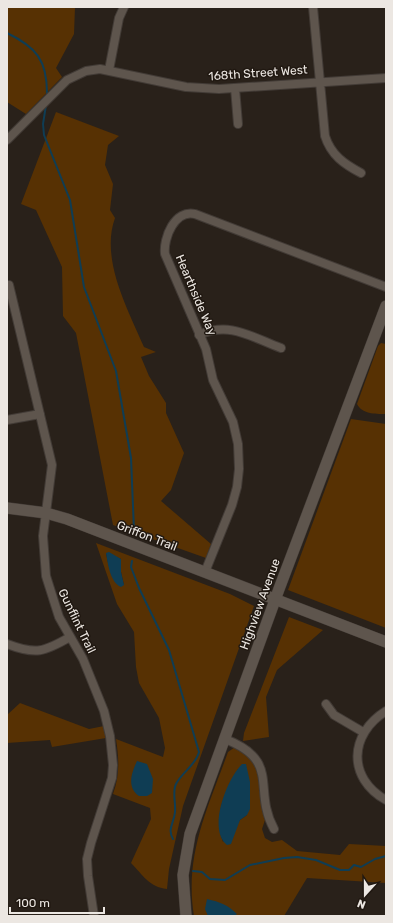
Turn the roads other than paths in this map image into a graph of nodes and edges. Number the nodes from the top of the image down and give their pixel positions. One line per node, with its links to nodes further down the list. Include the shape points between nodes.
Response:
1 (124, 7): 3 (street, via 119,18)
2 (313, 7): 5 (street)
3 (110, 70): 6 (street, 168th Street West, via 186,87); 8 (street, 168th Street West, via 92,69 73,76)
4 (386, 78): 5 (street, 168th Street West)
5 (320, 81): 6 (street, 168th Street West); 9 (street, via 323,128 327,143 340,160)
6 (235, 88): 7 (street)
7 (238, 124)
8 (7, 140)
9 (361, 173)
10 (9, 285): 15 (street, Gunflint Trail)
11 (386, 287): 13 (street, Hearthside Way, via 195,214 185,213 173,224 165,250)
12 (386, 306): 20 (street, Highview Avenue)
13 (199, 335): 14 (street, via 219,329 230,329); 19 (street, Hearthside Way, via 206,348 213,380 233,422 240,456 235,494)
14 (281, 348)
15 (40, 414): 16 (street); 18 (street, Gunflint Trail, via 52,465)
16 (7, 420)
17 (7, 508): 18 (street, Griffon Trail)
18 (46, 513): 19 (street, Griffon Trail); 21 (street, Gunflint Trail, via 43,551 46,576 54,604)
19 (205, 572): 20 (street, Griffon Trail)
20 (275, 600): 22 (street, Griffon Trail); 27 (street, Highview Avenue)
21 (70, 637): 23 (street, via 38,652); 30 (street, Gunflint Trail, via 83,659 104,711 113,758 112,778 87,860)
22 (386, 642)
23 (7, 644)
24 (326, 704): 26 (street, via 334,715)
25 (386, 711): 26 (street, via 372,720)
26 (364, 732): 28 (street, via 358,754 362,776 372,790)
27 (225, 739): 29 (street, via 241,746 258,762 264,776 266,811); 31 (street, Highview Avenue, via 188,843 183,875)
28 (386, 800)
29 (274, 829)
30 (94, 916)
31 (186, 916)

